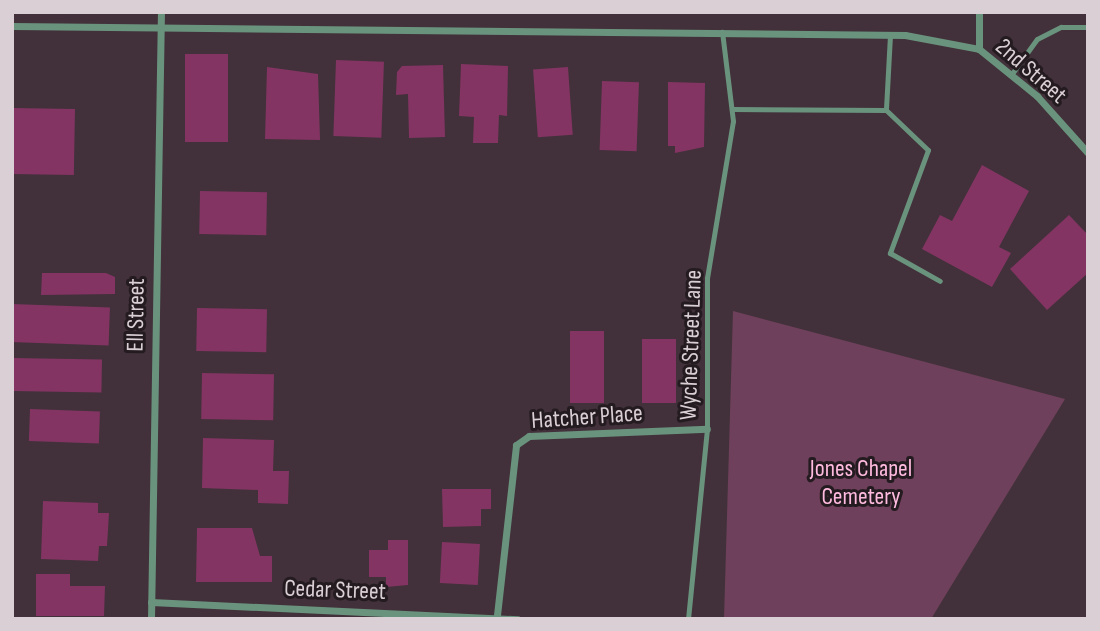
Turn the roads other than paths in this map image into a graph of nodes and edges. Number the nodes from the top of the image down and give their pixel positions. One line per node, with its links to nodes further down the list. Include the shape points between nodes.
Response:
1 (161, 12): 4 (street, Ell Street)
2 (979, 12): 8 (street)
3 (12, 26): 4 (street, 2nd Street)
4 (160, 27): 6 (street, 2nd Street); 15 (street, Ell Street)
5 (1088, 27): 9 (lane, via 1061,27 1037,39)
6 (722, 32): 7 (street, 2nd Street); 10 (lane, Wyche Street Lane)
7 (890, 35): 8 (street, 2nd Street); 11 (lane)
8 (979, 49): 9 (street, 2nd Street)
9 (1010, 75): 12 (street, 2nd Street)
10 (732, 110): 11 (lane); 14 (lane, Wyche Street Lane, via 729,171 707,278)
11 (886, 110): 13 (lane, via 928,150 890,253)
12 (1088, 153)
13 (940, 281)
14 (707, 429): 16 (street, Hatcher Place, via 529,436 516,445); 19 (lane, Wyche Street Lane)
15 (151, 602): 16 (street, Cedar Street); 17 (street, Ell Street)
16 (497, 615): 18 (street, Cedar Street)
17 (151, 619)
18 (518, 619)
19 (688, 619)

